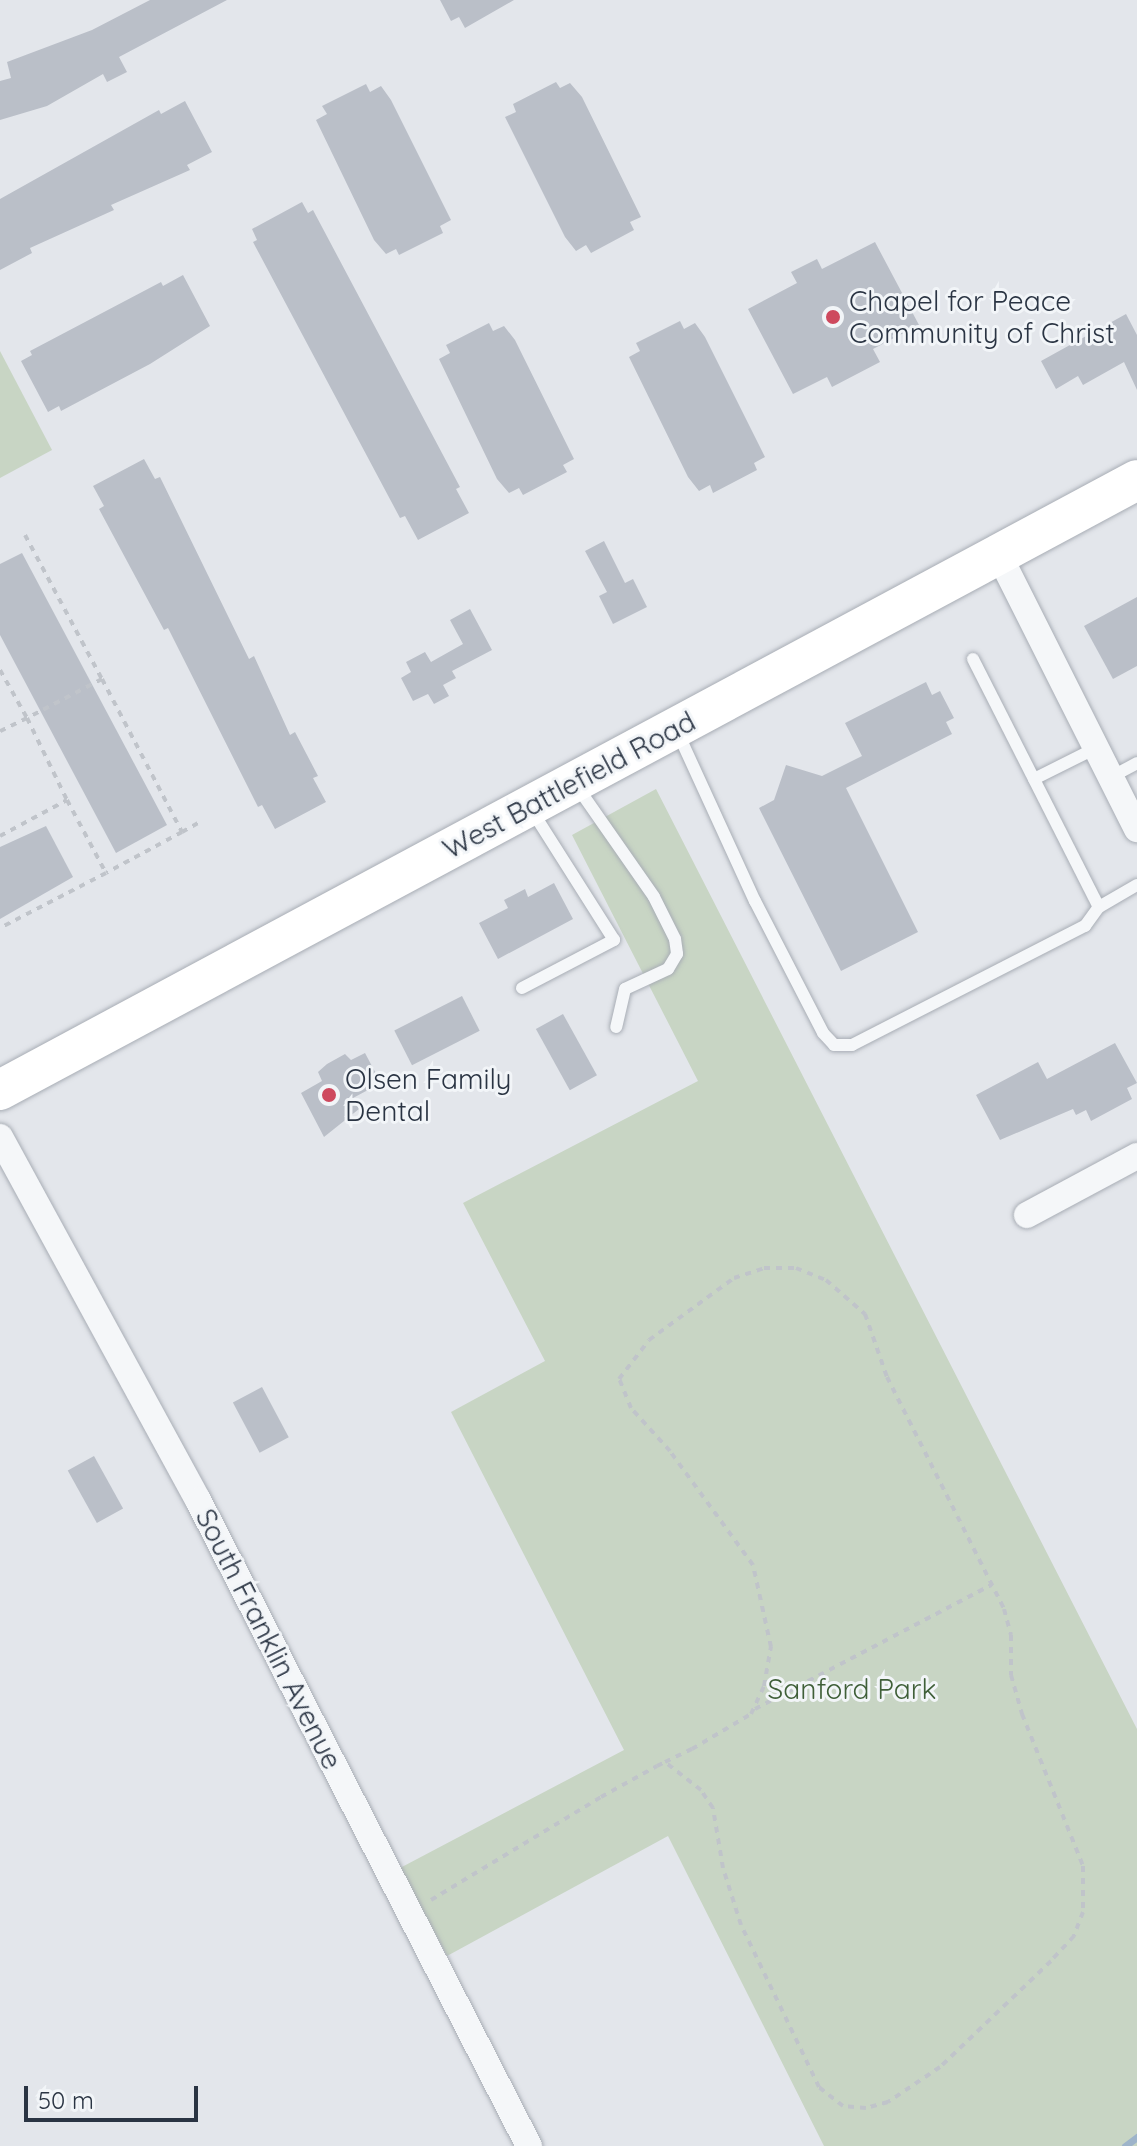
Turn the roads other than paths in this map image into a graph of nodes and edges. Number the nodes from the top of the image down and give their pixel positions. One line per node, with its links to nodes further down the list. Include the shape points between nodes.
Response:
1 (1137, 480): 2 (main road, West Battlefield Road)
2 (999, 555): 4 (main road, West Battlefield Road); 5 (street)
3 (973, 659): 8 (lane)
4 (676, 728): 9 (main road, West Battlefield Road); 13 (lane, via 737,863 823,1033 834,1045 852,1045 1085,926)
5 (1096, 748): 7 (street); 8 (lane)
6 (1137, 763): 7 (lane)
7 (1111, 777): 11 (street)
8 (1034, 779): 13 (lane)
9 (575, 782): 10 (main road, West Battlefield Road); 15 (lane, via 654,897 675,939 677,954 668,969 625,989)
10 (529, 807): 14 (lane, via 614,940); 16 (main road, West Battlefield Road)
11 (1137, 829)
12 (1137, 885): 13 (lane)
13 (1099, 907)
14 (522, 988)
15 (616, 1027)
16 (0, 1090)
17 (0, 1137): 20 (street, South Franklin Avenue, via 198,1500)
18 (1137, 1156): 19 (street)
19 (1027, 1215)
20 (529, 2146)

